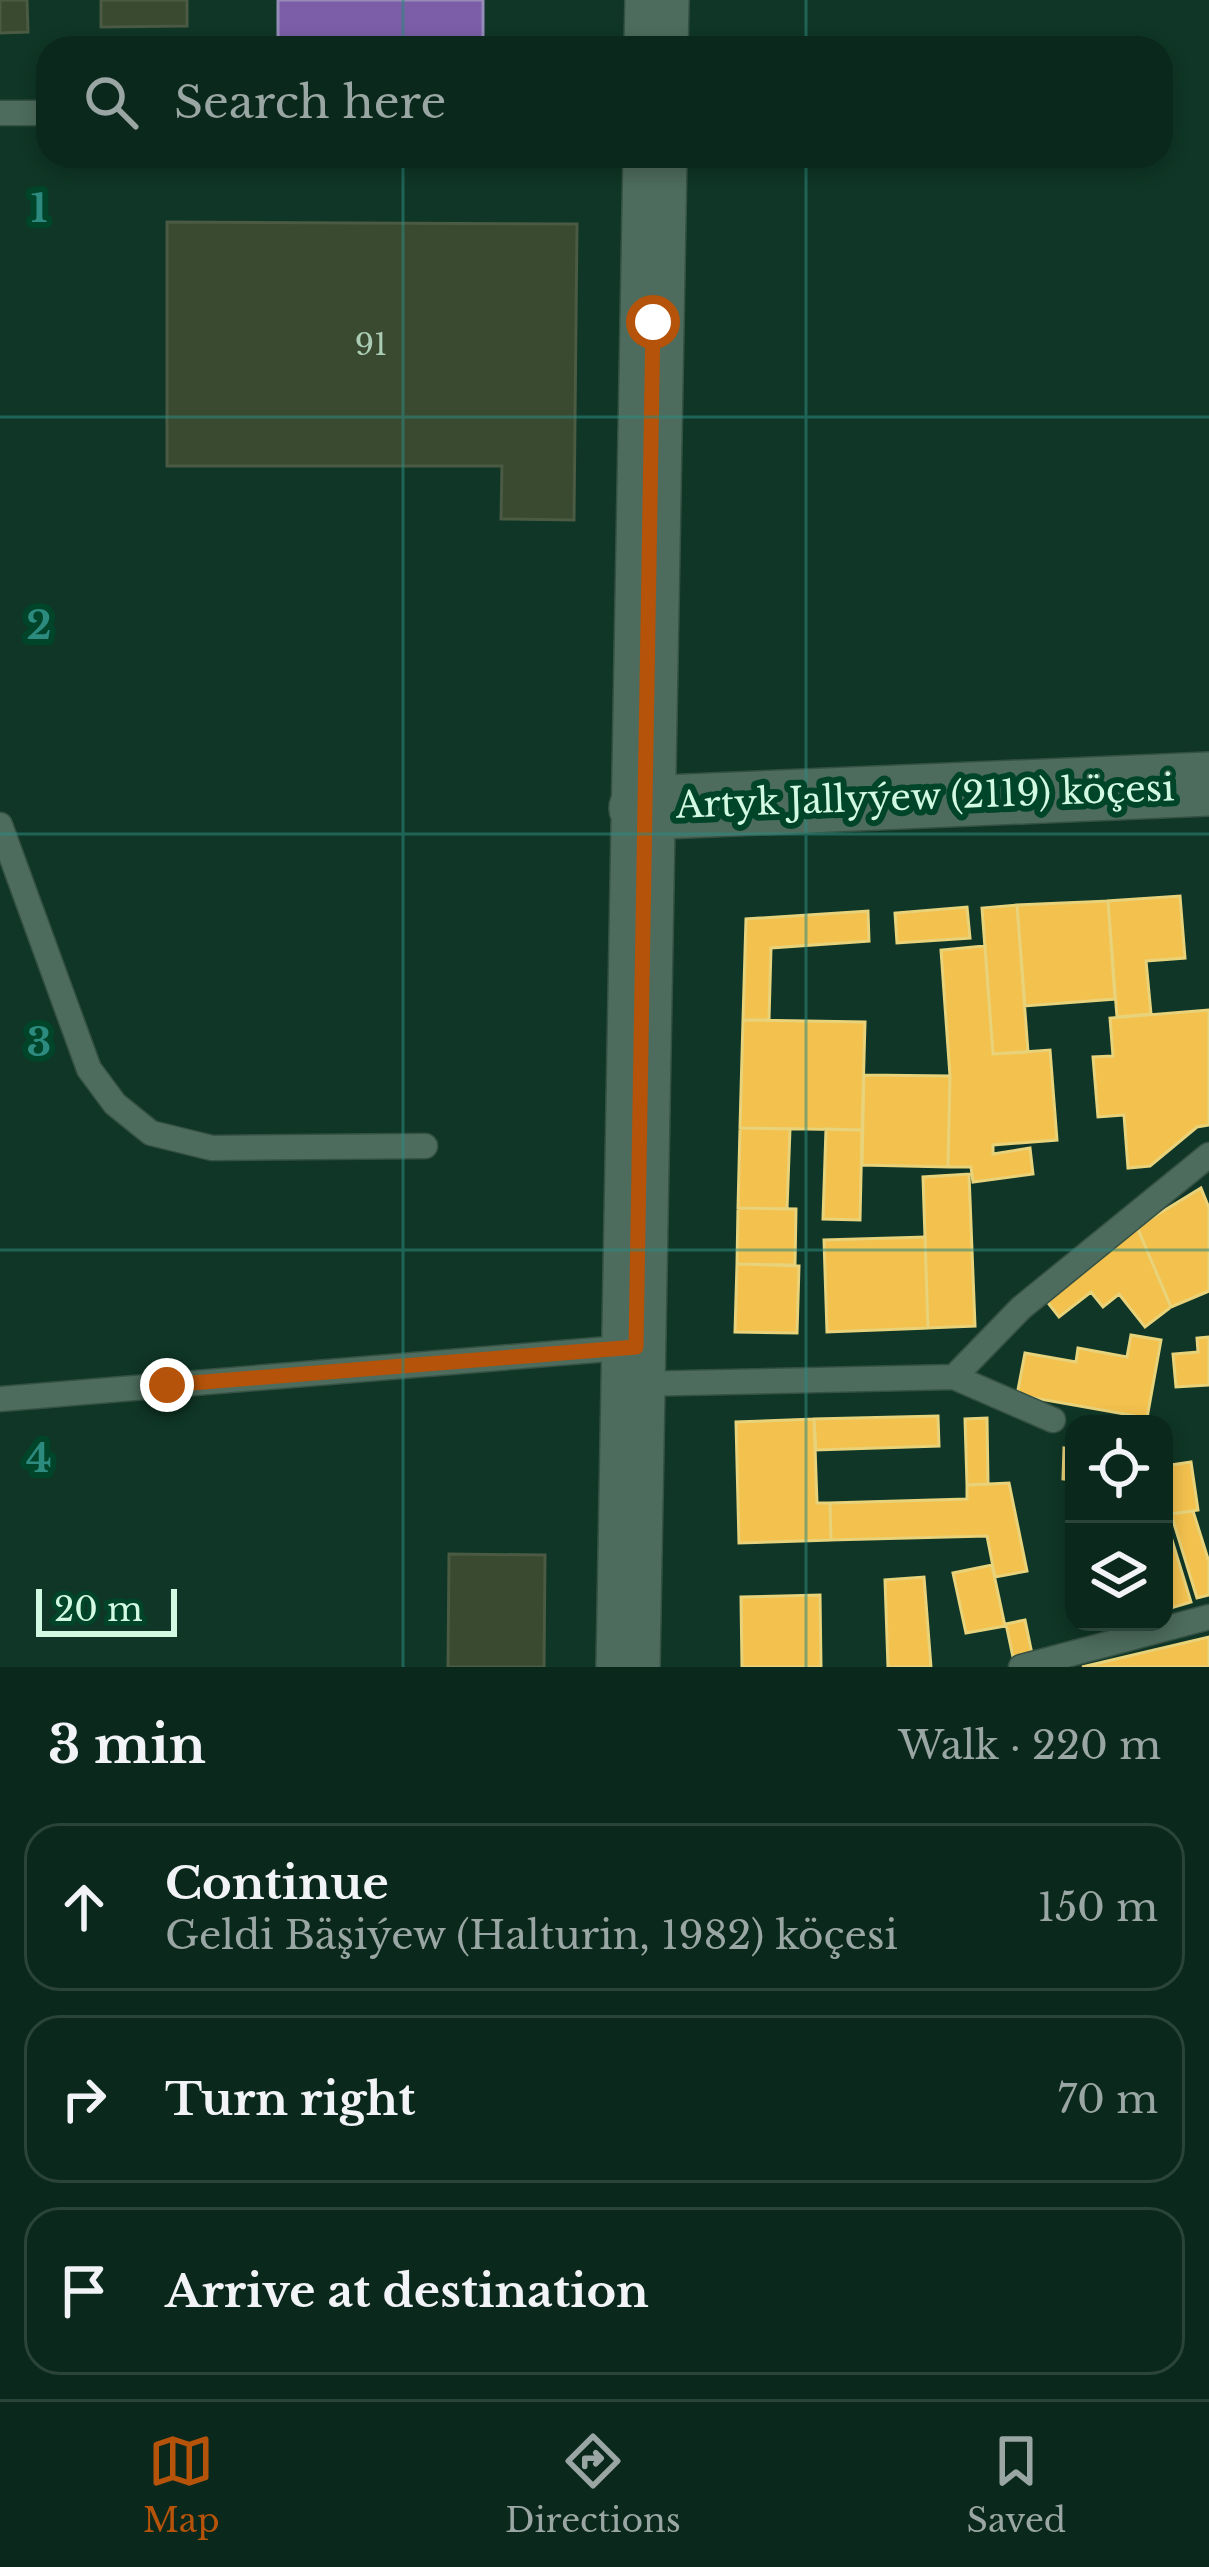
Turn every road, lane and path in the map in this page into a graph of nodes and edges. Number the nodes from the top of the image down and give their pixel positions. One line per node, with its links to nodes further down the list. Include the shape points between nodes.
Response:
1 (657, 0): 2 (street)
2 (656, 36)
3 (0, 112): 4 (lane)
4 (36, 113)
5 (655, 168): 7 (street)
6 (1209, 784): 7 (street, Artyk Jallyýew (2119) köçesi)
7 (641, 808): 11 (street)
8 (0, 825): 9 (lane, via 89,1070 151,1133 212,1148)
9 (425, 1147)
10 (1209, 1155): 12 (lane, via 1021,1308)
11 (635, 1366): 12 (lane); 13 (lane); 16 (street)
12 (954, 1377): 14 (lane)
13 (0, 1400)
14 (1053, 1420)
15 (1209, 1617): 17 (lane)
16 (628, 1667)
17 (1021, 1667)

